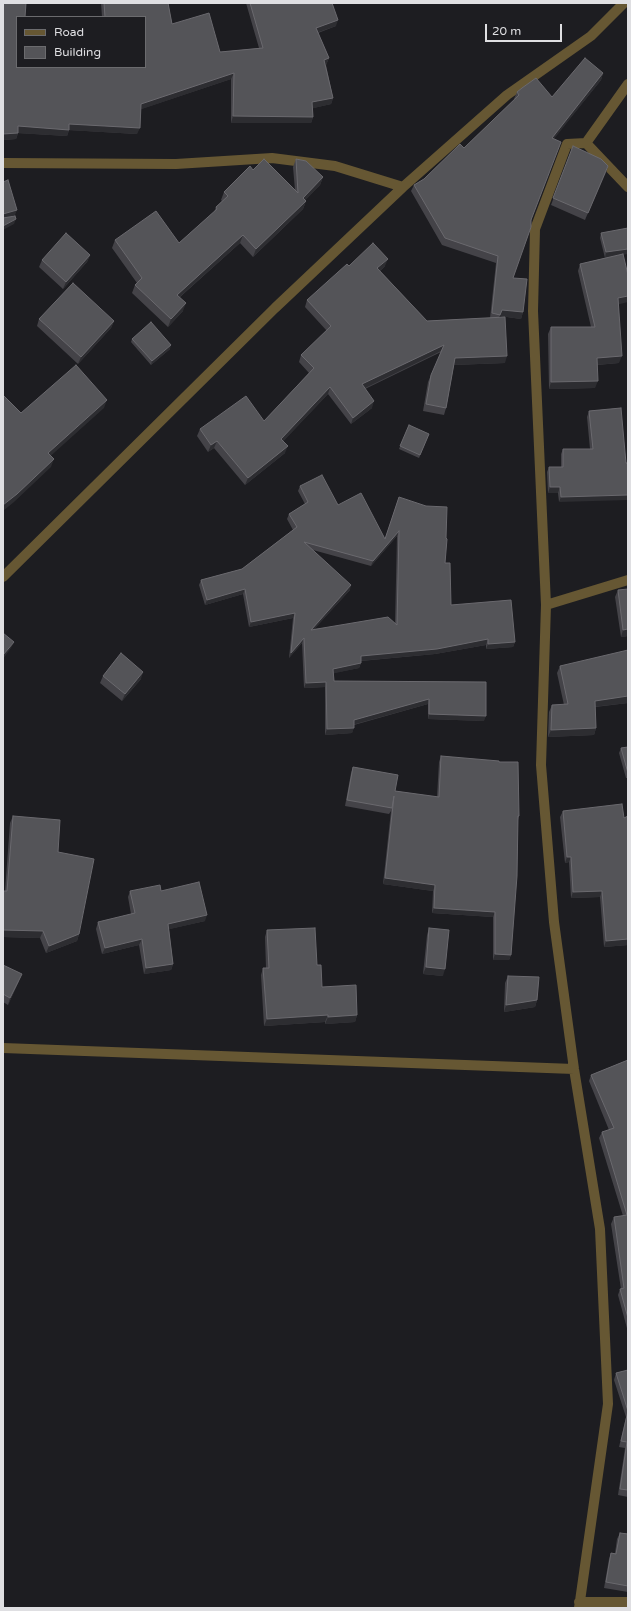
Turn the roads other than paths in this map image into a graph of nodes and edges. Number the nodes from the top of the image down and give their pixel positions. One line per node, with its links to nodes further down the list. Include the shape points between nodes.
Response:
1 (624, 3): 5 (street, via 591,36 507,95)
2 (628, 84): 3 (street)
3 (586, 143): 6 (street); 9 (street, via 567,144 535,229 533,311)
4 (3, 163): 5 (street, via 176,164 272,158 335,166)
5 (403, 187): 7 (street, via 275,308)
6 (628, 187)
7 (3, 577)
8 (628, 580): 9 (street)
9 (546, 605): 11 (street, via 541,765 554,922)
10 (3, 1048): 11 (street)
11 (574, 1069): 13 (street, via 600,1229 608,1404)
12 (628, 1602): 13 (street)
13 (579, 1605)

